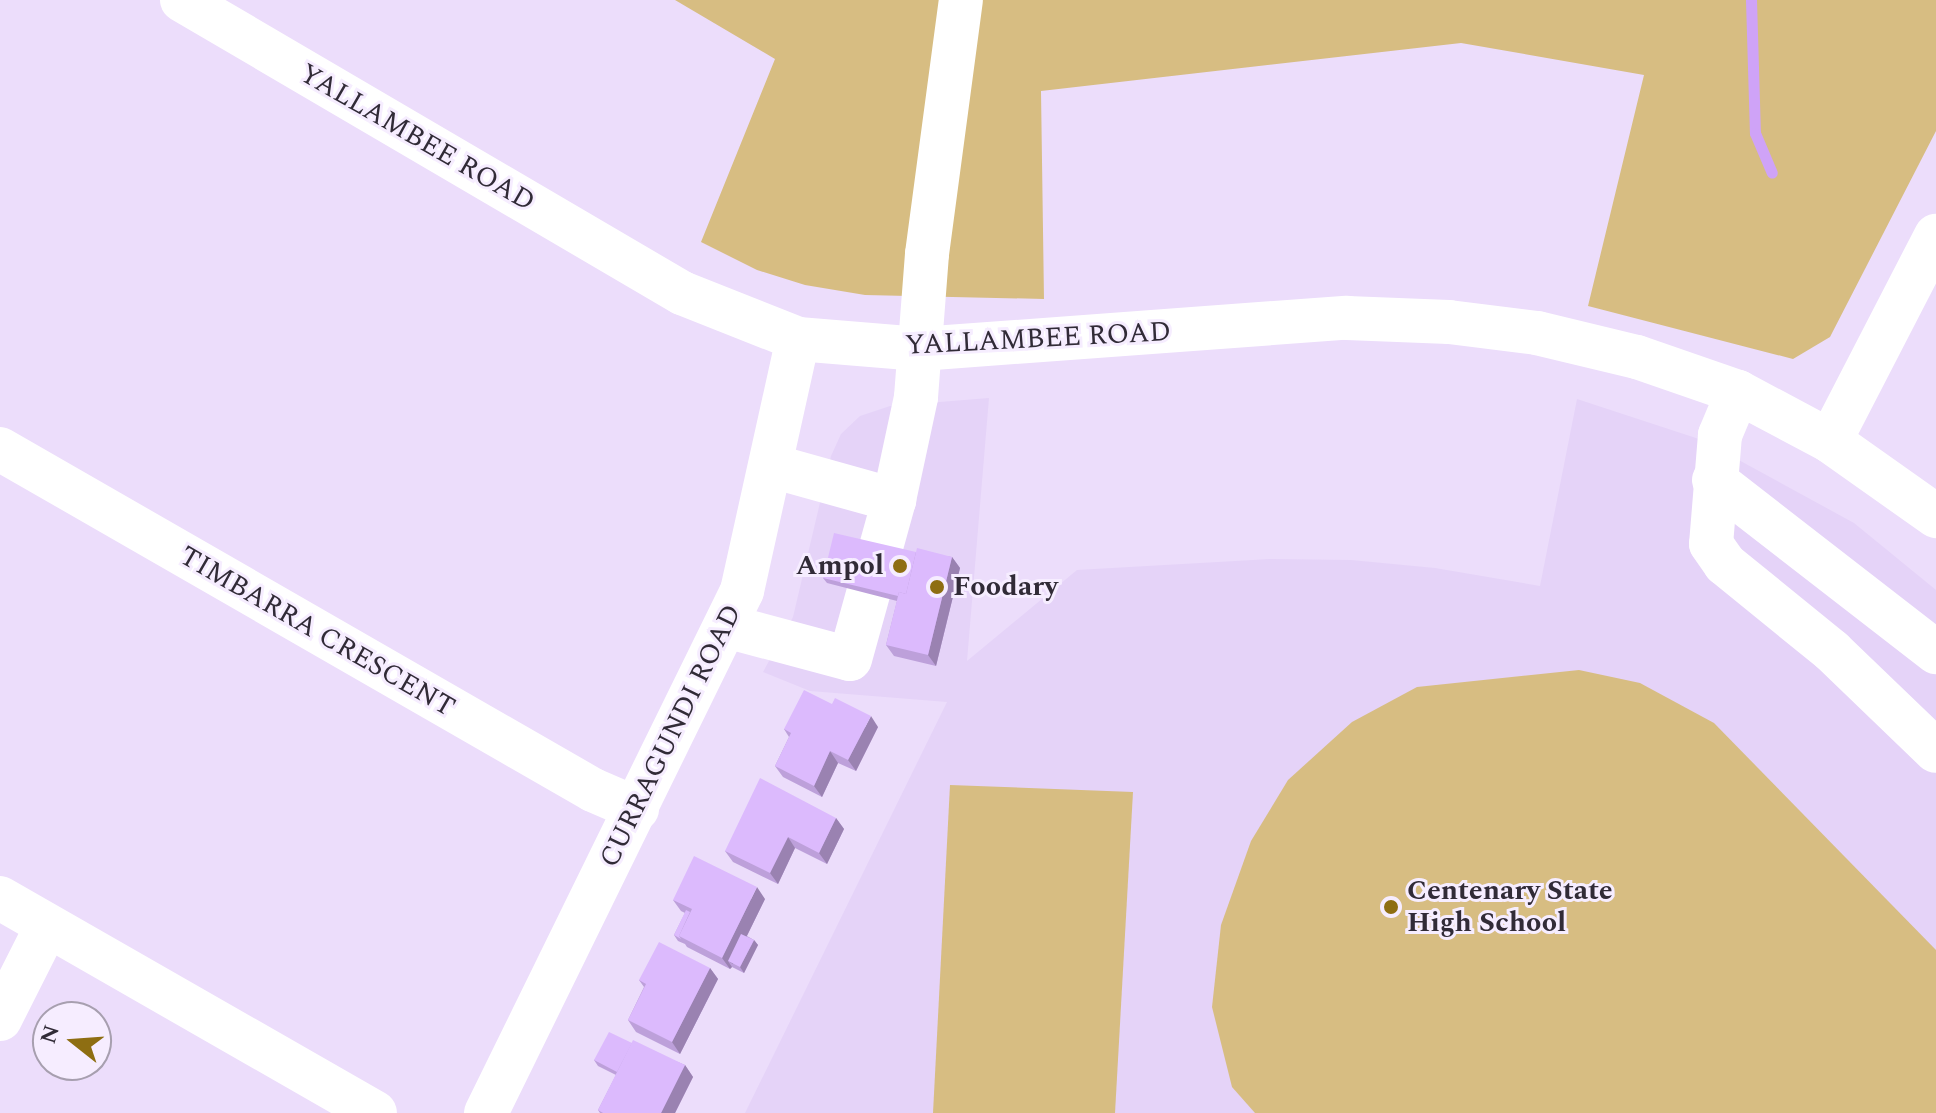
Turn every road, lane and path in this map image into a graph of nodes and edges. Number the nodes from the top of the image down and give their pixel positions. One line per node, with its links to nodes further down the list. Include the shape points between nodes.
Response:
1 (182, 0): 4 (street, YALLAMBEE ROAD, via 682,293)
2 (961, 0): 5 (street, via 927,254)
3 (1936, 236): 7 (street)
4 (798, 339): 5 (street, YALLAMBEE ROAD); 9 (street, CURRAGUNDI ROAD)
5 (920, 349): 6 (street, YALLAMBEE ROAD, via 1347,318 1449,322 1537,333 1637,357); 11 (street, via 916,397)
6 (1738, 392): 7 (street, YALLAMBEE ROAD); 10 (street, via 1720,435)
7 (1830, 441): 12 (street, YALLAMBEE ROAD)
8 (0, 449): 16 (street, TIMBARRA CRESCENT, via 580,783)
9 (772, 466): 11 (street); 13 (street, CURRAGUNDI ROAD, via 742,591)
10 (1714, 480): 14 (street); 15 (street, via 1711,544 1725,564 1832,651)
11 (894, 500): 13 (street, via 850,659)
12 (1936, 516)
13 (726, 626): 16 (street, CURRAGUNDI ROAD)
14 (1936, 652)
15 (1936, 751)
16 (637, 809): 21 (street, CURRAGUNDI ROAD)
17 (0, 898): 18 (street)
18 (47, 926): 19 (street); 20 (street)
19 (0, 1019)
20 (375, 1113)
21 (486, 1113)

